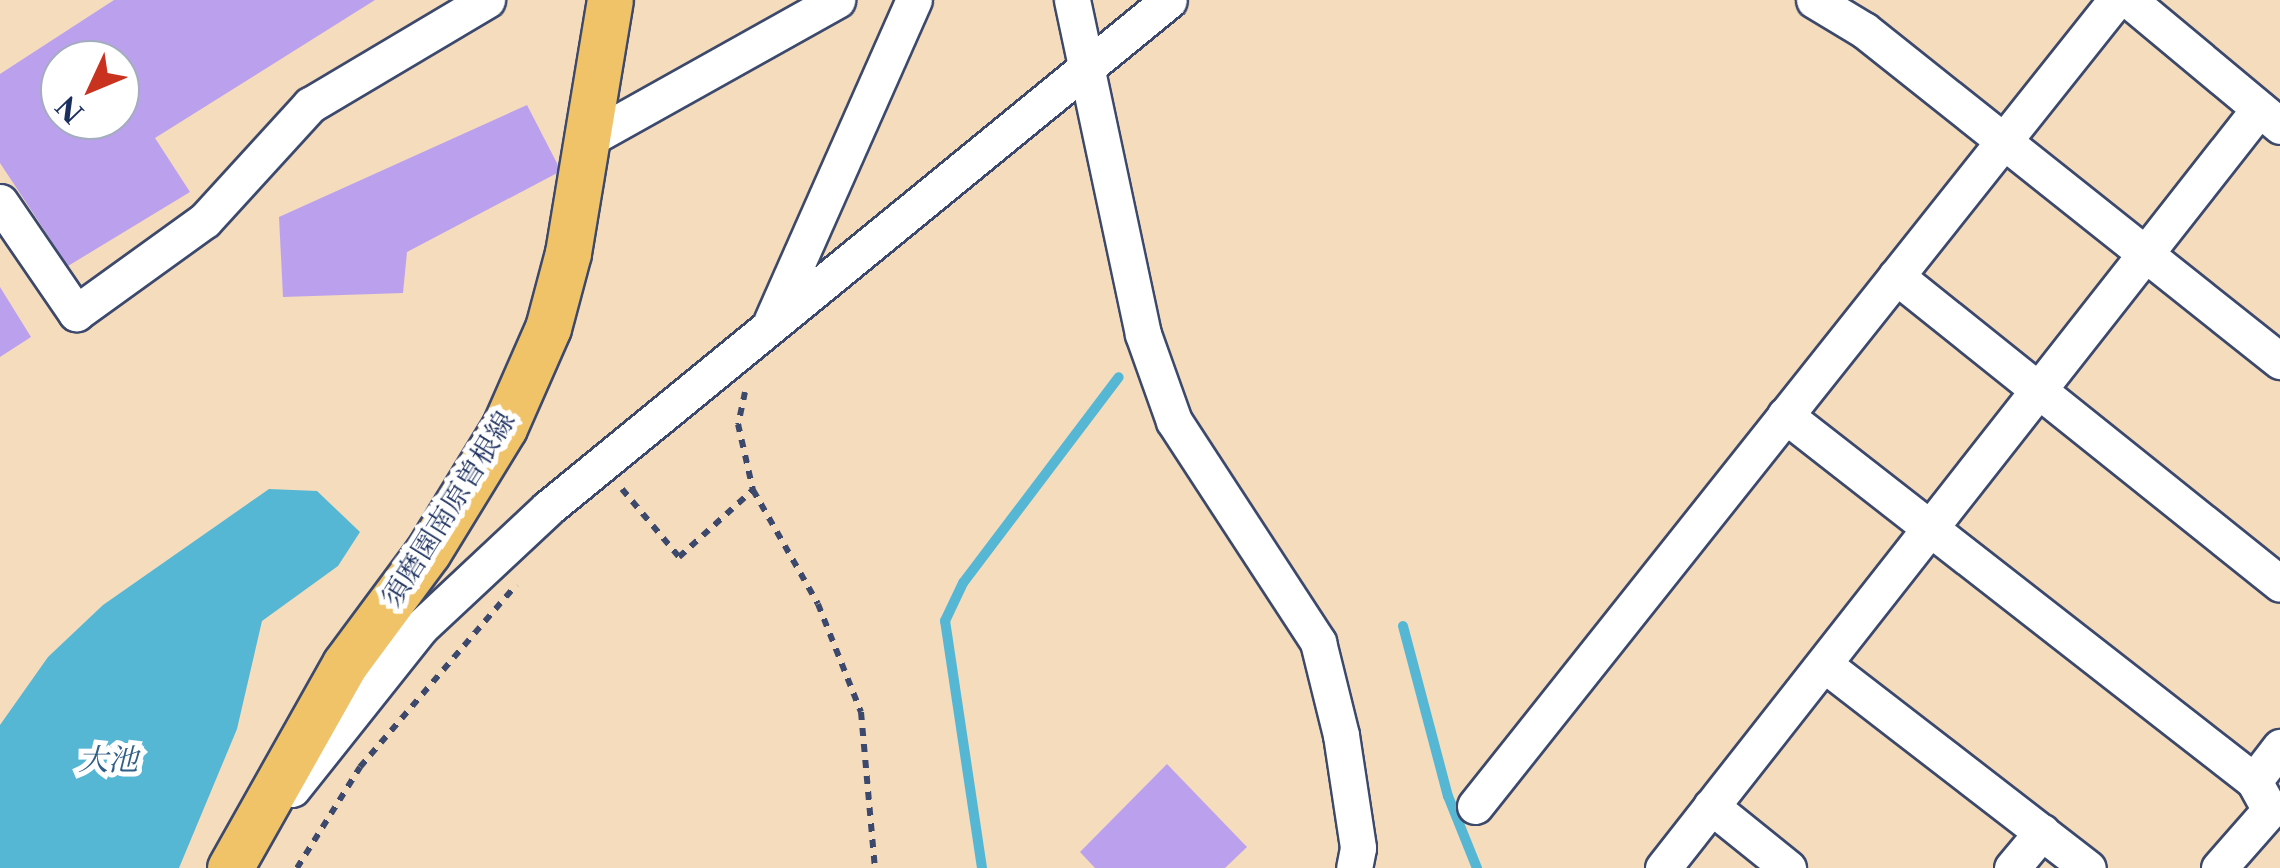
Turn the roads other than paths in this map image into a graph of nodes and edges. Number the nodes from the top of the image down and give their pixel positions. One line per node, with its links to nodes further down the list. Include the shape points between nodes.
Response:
1 (487, 0): 14 (street, via 310,105 205,220 76,313)
2 (610, 0): 12 (main road, 須磨園南原曽根線)
3 (836, 0): 12 (street)
4 (914, 0): 17 (street)
5 (1072, 0): 10 (street)
6 (1169, 0): 10 (street)
7 (1814, 0): 13 (street, via 1864,30)
8 (2116, 0): 13 (street)
9 (2128, 0): 11 (street)
10 (1088, 71): 17 (street); 30 (street, via 1143,334 1174,421 1318,642 1341,735 1358,848)
11 (2269, 117): 15 (street)
12 (585, 141): 29 (main road, 須磨園南原曽根線, via 548,328 504,428 428,552 345,664)
13 (2003, 141): 15 (street); 16 (street)
14 (0, 202)
15 (2145, 256): 18 (street); 19 (street)
16 (1896, 276): 19 (street); 20 (street)
17 (772, 321): 29 (street, via 548,508 422,627)
18 (2280, 361)
19 (2040, 392): 21 (street); 22 (street)
20 (1785, 415): 21 (street); 26 (street)
21 (1936, 527): 23 (street); 25 (street)
22 (2280, 584)
23 (1825, 665): 27 (street); 28 (street)
24 (2280, 747): 25 (street)
25 (2254, 781): 35 (street, via 2270,810)
26 (1475, 806)
27 (1712, 806): 31 (street); 32 (street)
28 (2042, 832): 33 (street); 34 (street)
29 (233, 864)
30 (1354, 868)
31 (1663, 868)
32 (1788, 868)
33 (2012, 868)
34 (2088, 868)
35 (2219, 868)

